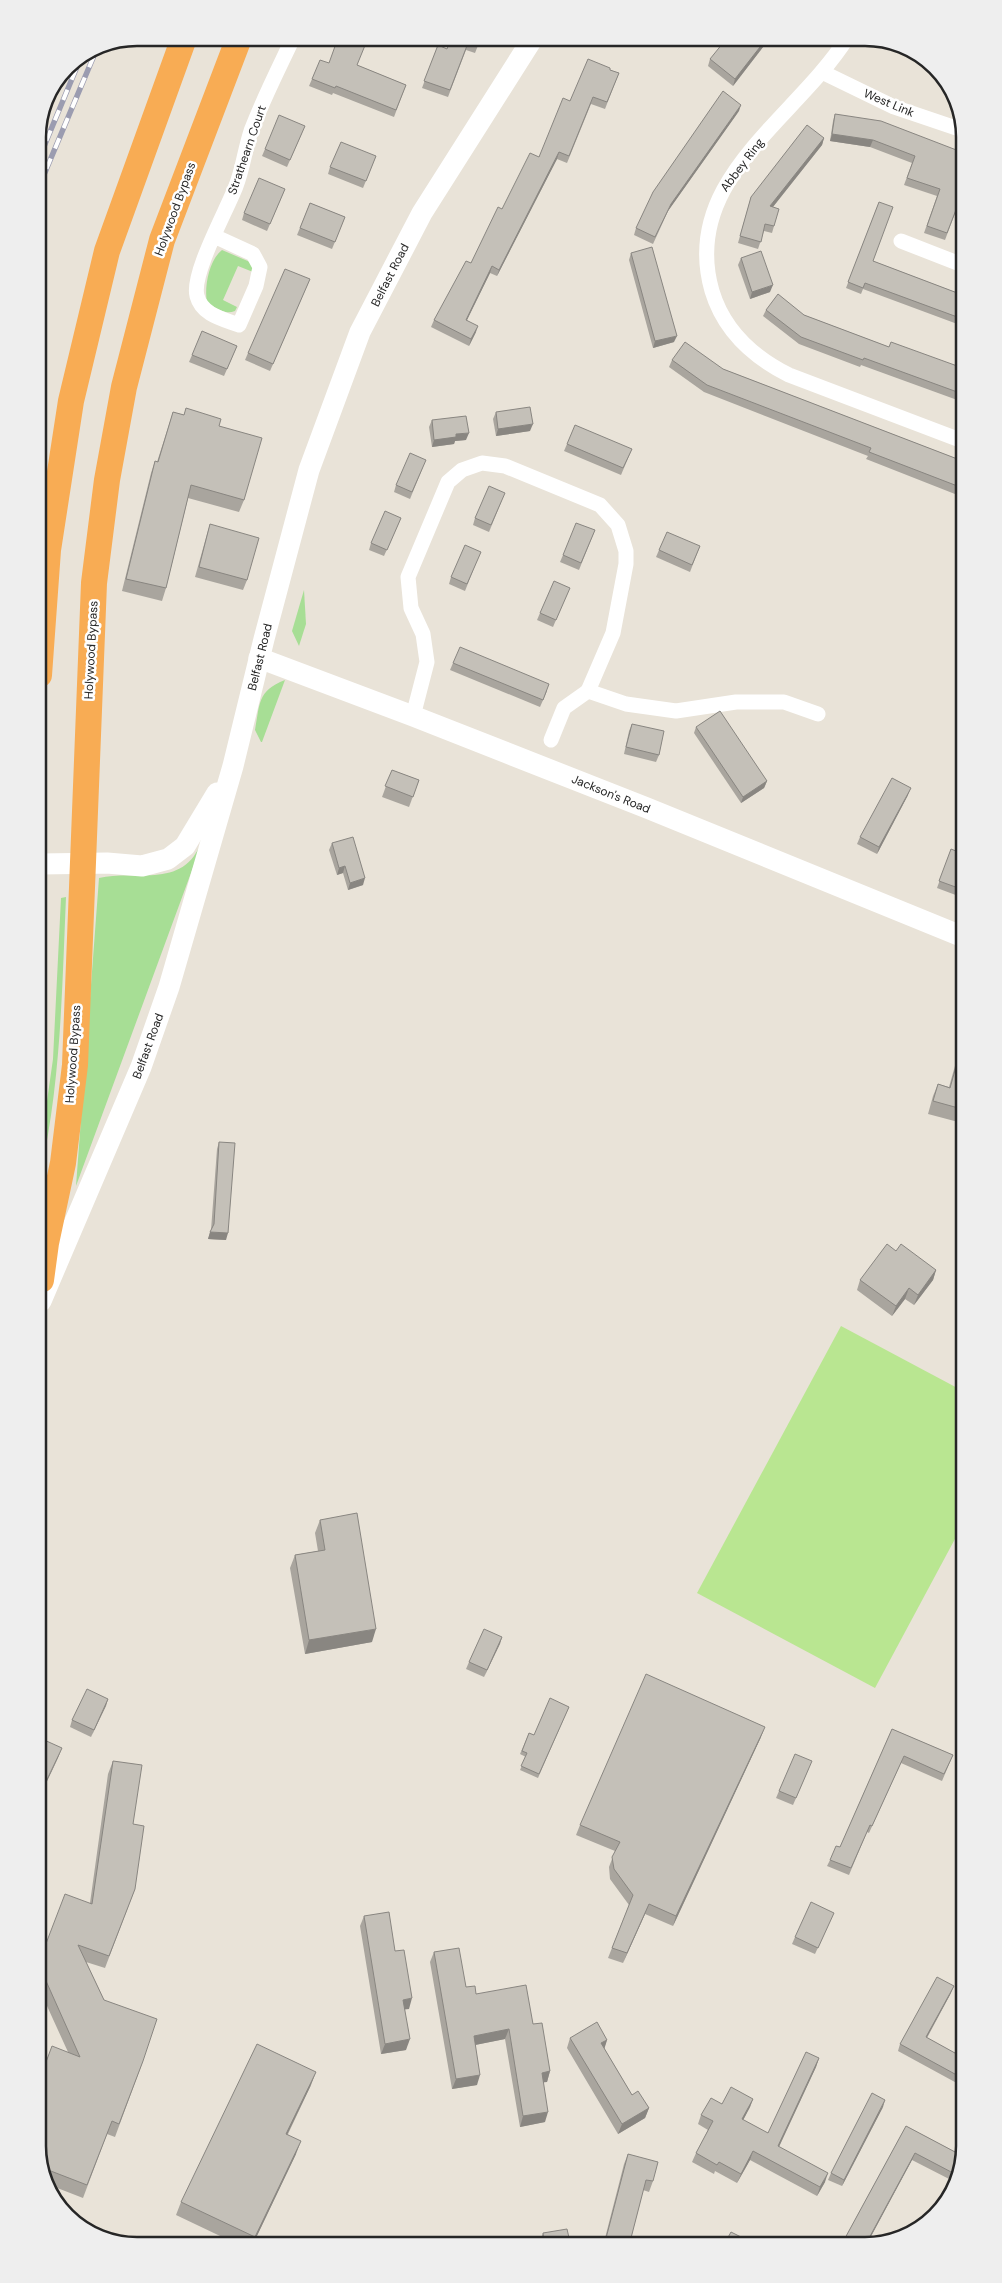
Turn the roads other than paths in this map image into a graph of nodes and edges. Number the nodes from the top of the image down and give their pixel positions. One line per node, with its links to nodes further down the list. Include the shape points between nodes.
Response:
1 (181, 46): 12 (highway, via 107,250 71,401)
2 (236, 46): 19 (highway, Holywood Bypass, via 162,240 124,387 107,480 94,583)
3 (289, 46): 8 (street, Strathearn Court, via 251,131 236,186)
4 (528, 46): 13 (main road, Belfast Road, via 422,212 360,332 309,470)
5 (841, 46): 6 (street, Abbey Ring)
6 (822, 72): 7 (street, West Link, via 894,106); 11 (street, Abbey Ring, via 771,127 725,185 716,202 710,221 706,260 714,298 744,344 773,367)
7 (955, 128)
8 (214, 236): 8 (street, Strathearn Court, via 197,279 197,296 210,314 239,325 256,286 260,267 253,254)
9 (901, 242): 10 (street)
10 (956, 263)
11 (956, 438)
12 (46, 578)
13 (259, 658): 16 (main road, Jackson's Road); 18 (main road, Belfast Road)
14 (588, 691): 15 (street, via 626,704 676,711 736,702 784,702); 16 (street, via 612,633 626,564 625,544 618,525 600,505 505,466 482,463 462,470 448,482 408,577 411,608 423,634 427,662); 17 (street, via 564,708)
15 (818, 714)
16 (413, 716): 21 (main road, Jackson's Road)
17 (551, 740)
18 (233, 766): 19 (main road, via 188,841 168,859 142,866); 23 (main road, Belfast Road, via 169,987 141,1067)
19 (82, 862): 20 (main road); 22 (highway, Holywood Bypass, via 75,1065 64,1163)
20 (46, 864)
21 (956, 934)
22 (46, 1243)
23 (46, 1289)

